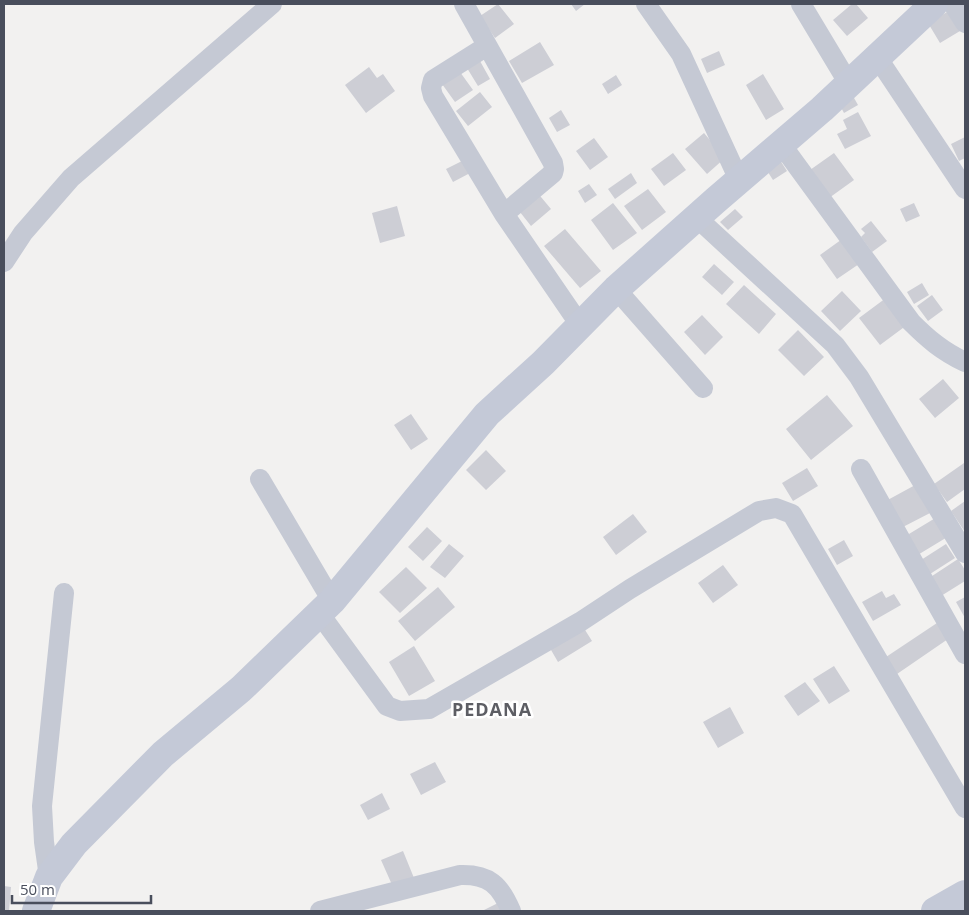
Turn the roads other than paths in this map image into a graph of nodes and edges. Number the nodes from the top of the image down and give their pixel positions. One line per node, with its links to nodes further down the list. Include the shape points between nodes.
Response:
1 (272, 4): 16 (street, via 71,178 23,233)
2 (464, 4): 8 (street)
3 (646, 4): 12 (street, via 681,54)
4 (801, 4): 10 (street)
5 (934, 4): 9 (street)
6 (953, 4): 7 (street)
7 (965, 23)
8 (487, 46): 14 (street, via 554,169); 14 (street, via 433,80 431,88)
9 (876, 58): 10 (street); 13 (street)
10 (849, 84): 11 (street)
11 (781, 144): 12 (street); 19 (street, via 911,322 947,354)
12 (739, 180): 15 (street)
13 (965, 189)
14 (504, 214): 18 (street)
15 (696, 217): 17 (street); 23 (street, via 835,345 859,377)
16 (4, 262)
17 (616, 289): 18 (street); 20 (street)
18 (580, 325): 25 (street, via 487,414)
19 (965, 362)
20 (703, 388)
21 (861, 469): 26 (street)
22 (260, 479): 25 (street)
23 (965, 553)
24 (64, 594): 28 (street, via 42,806)
25 (326, 607): 27 (street, via 387,706 400,711 429,709 580,622 759,511 776,508 792,514); 28 (street, via 240,689 163,754 74,844)
26 (965, 654)
27 (965, 808)
28 (49, 877): 30 (street)
29 (965, 894): 33 (street)
30 (36, 911)
31 (320, 911): 32 (street, via 474,874 492,881)
32 (511, 911)
33 (935, 911)

